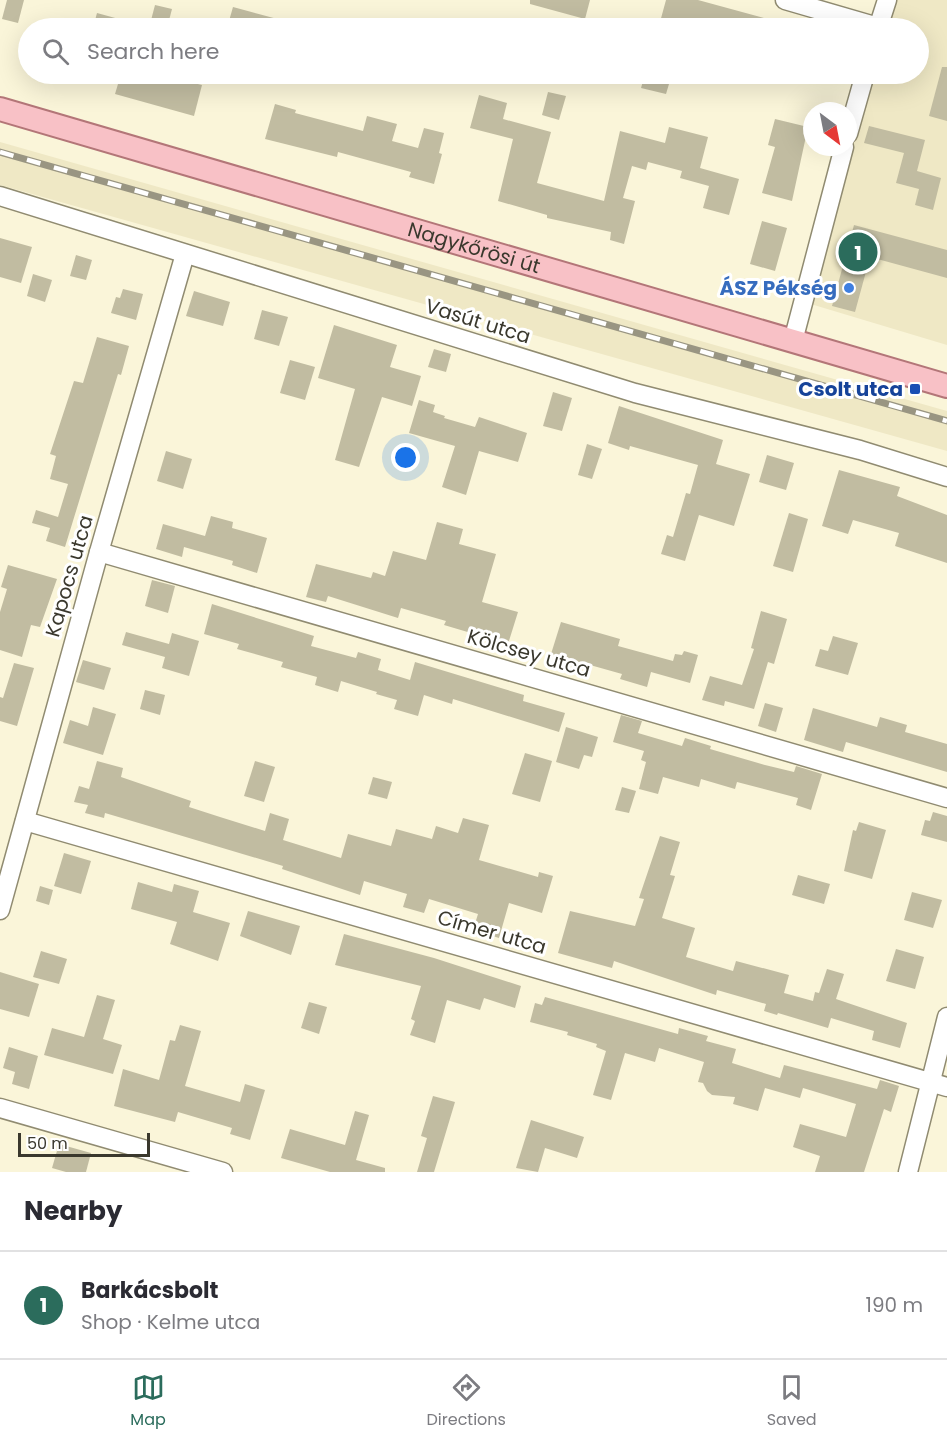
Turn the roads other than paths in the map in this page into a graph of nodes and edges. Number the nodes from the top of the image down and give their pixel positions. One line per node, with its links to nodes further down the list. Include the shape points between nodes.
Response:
1 (785, 0): 3 (street)
2 (886, 0): 4 (street)
3 (845, 18)
4 (881, 18)
5 (862, 84): 6 (street)
6 (857, 102)
7 (0, 109): 11 (main road, Nagykőrösi út)
8 (842, 156): 11 (street)
9 (0, 196): 10 (street, Vasút utca)
10 (186, 254): 13 (street, Vasút utca, via 635,393 860,450); 14 (street, Kapocs utca)
11 (794, 341): 12 (main road, Nagykőrösi út)
12 (947, 386)
13 (947, 477)
14 (99, 552): 15 (street, Kölcsey utca); 16 (street, Kapocs utca)
15 (947, 798)
16 (25, 821): 17 (street, Kapocs utca); 19 (street, Címer utca)
17 (0, 910)
18 (947, 1017): 19 (street)
19 (929, 1082): 20 (street, Címer utca); 23 (street)
20 (947, 1087)
21 (0, 1108): 22 (street)
22 (223, 1172)
23 (908, 1172)

